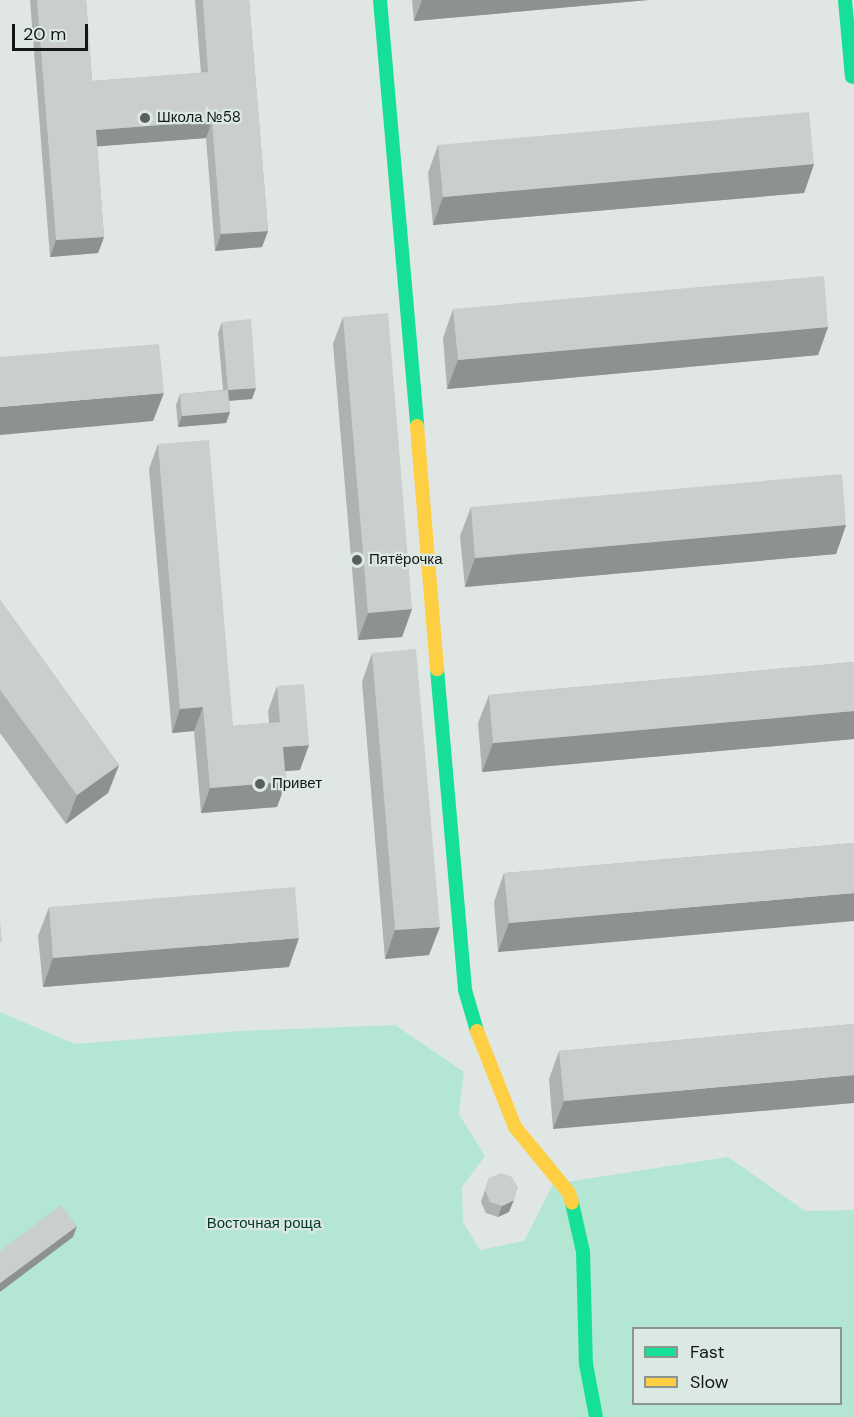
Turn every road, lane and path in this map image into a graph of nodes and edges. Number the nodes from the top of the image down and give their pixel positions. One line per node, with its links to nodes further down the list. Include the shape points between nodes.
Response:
1 (380, 0): 4 (street, via 465,990 482,1046 515,1127 569,1193 577,1218 584,1252 586,1364)
2 (845, 0): 3 (street)
3 (852, 77)
4 (596, 1417)

